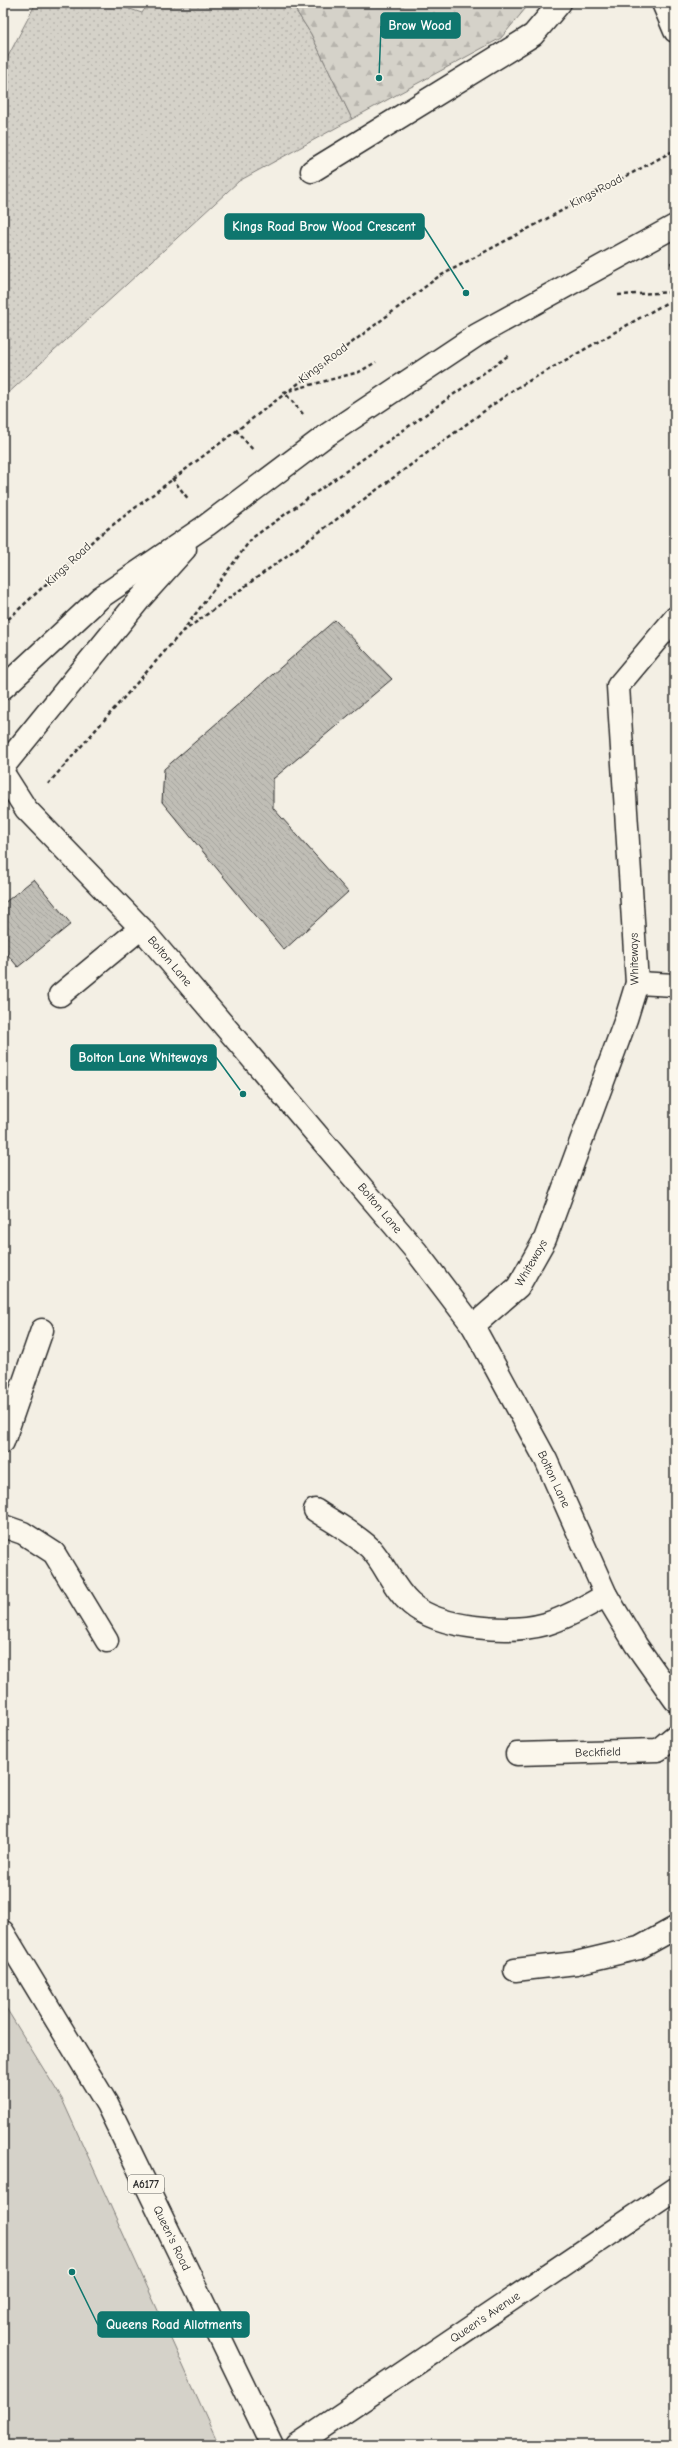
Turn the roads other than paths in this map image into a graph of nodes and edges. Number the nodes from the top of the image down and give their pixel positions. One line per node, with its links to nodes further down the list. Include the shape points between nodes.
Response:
1 (560, 3): 4 (main road, via 533,35)
2 (663, 3): 3 (main road)
3 (675, 31)
4 (312, 171)
5 (675, 226): 6 (main road, via 477,335 324,437)
6 (207, 525): 8 (main road, via 101,597); 9 (main road, via 139,600)
7 (675, 618): 12 (main road, Whiteways, via 618,686)
8 (3, 688)
9 (3, 767)
10 (3, 773): 11 (main road, Bolton Lane, via 26,809)
11 (141, 928): 14 (main road); 15 (main road, Bolton Lane, via 416,1251)
12 (637, 983): 13 (main road); 15 (main road, Whiteways, via 545,1239 518,1287)
13 (675, 985)
14 (60, 995)
15 (473, 1326): 20 (main road, Bolton Lane, via 546,1460)
16 (42, 1330): 17 (main road)
17 (3, 1442)
18 (315, 1510): 20 (main road, via 370,1549 412,1605 437,1619 457,1625 498,1628 543,1624 578,1612)
19 (3, 1526): 21 (main road, via 23,1533 54,1553)
20 (606, 1595): 22 (main road, Bolton Lane, via 636,1646)
21 (108, 1641)
22 (675, 1700)
23 (675, 1736): 24 (main road, Beckfield, via 658,1750)
24 (517, 1754)
25 (675, 1928): 27 (main road, via 639,1948 576,1963)
26 (3, 1932): 29 (main road, Queen's Road / A6177, via 107,2104)
27 (515, 1970)
28 (675, 2189): 30 (main road, Queen's Avenue)
29 (272, 2445)
30 (296, 2445)

